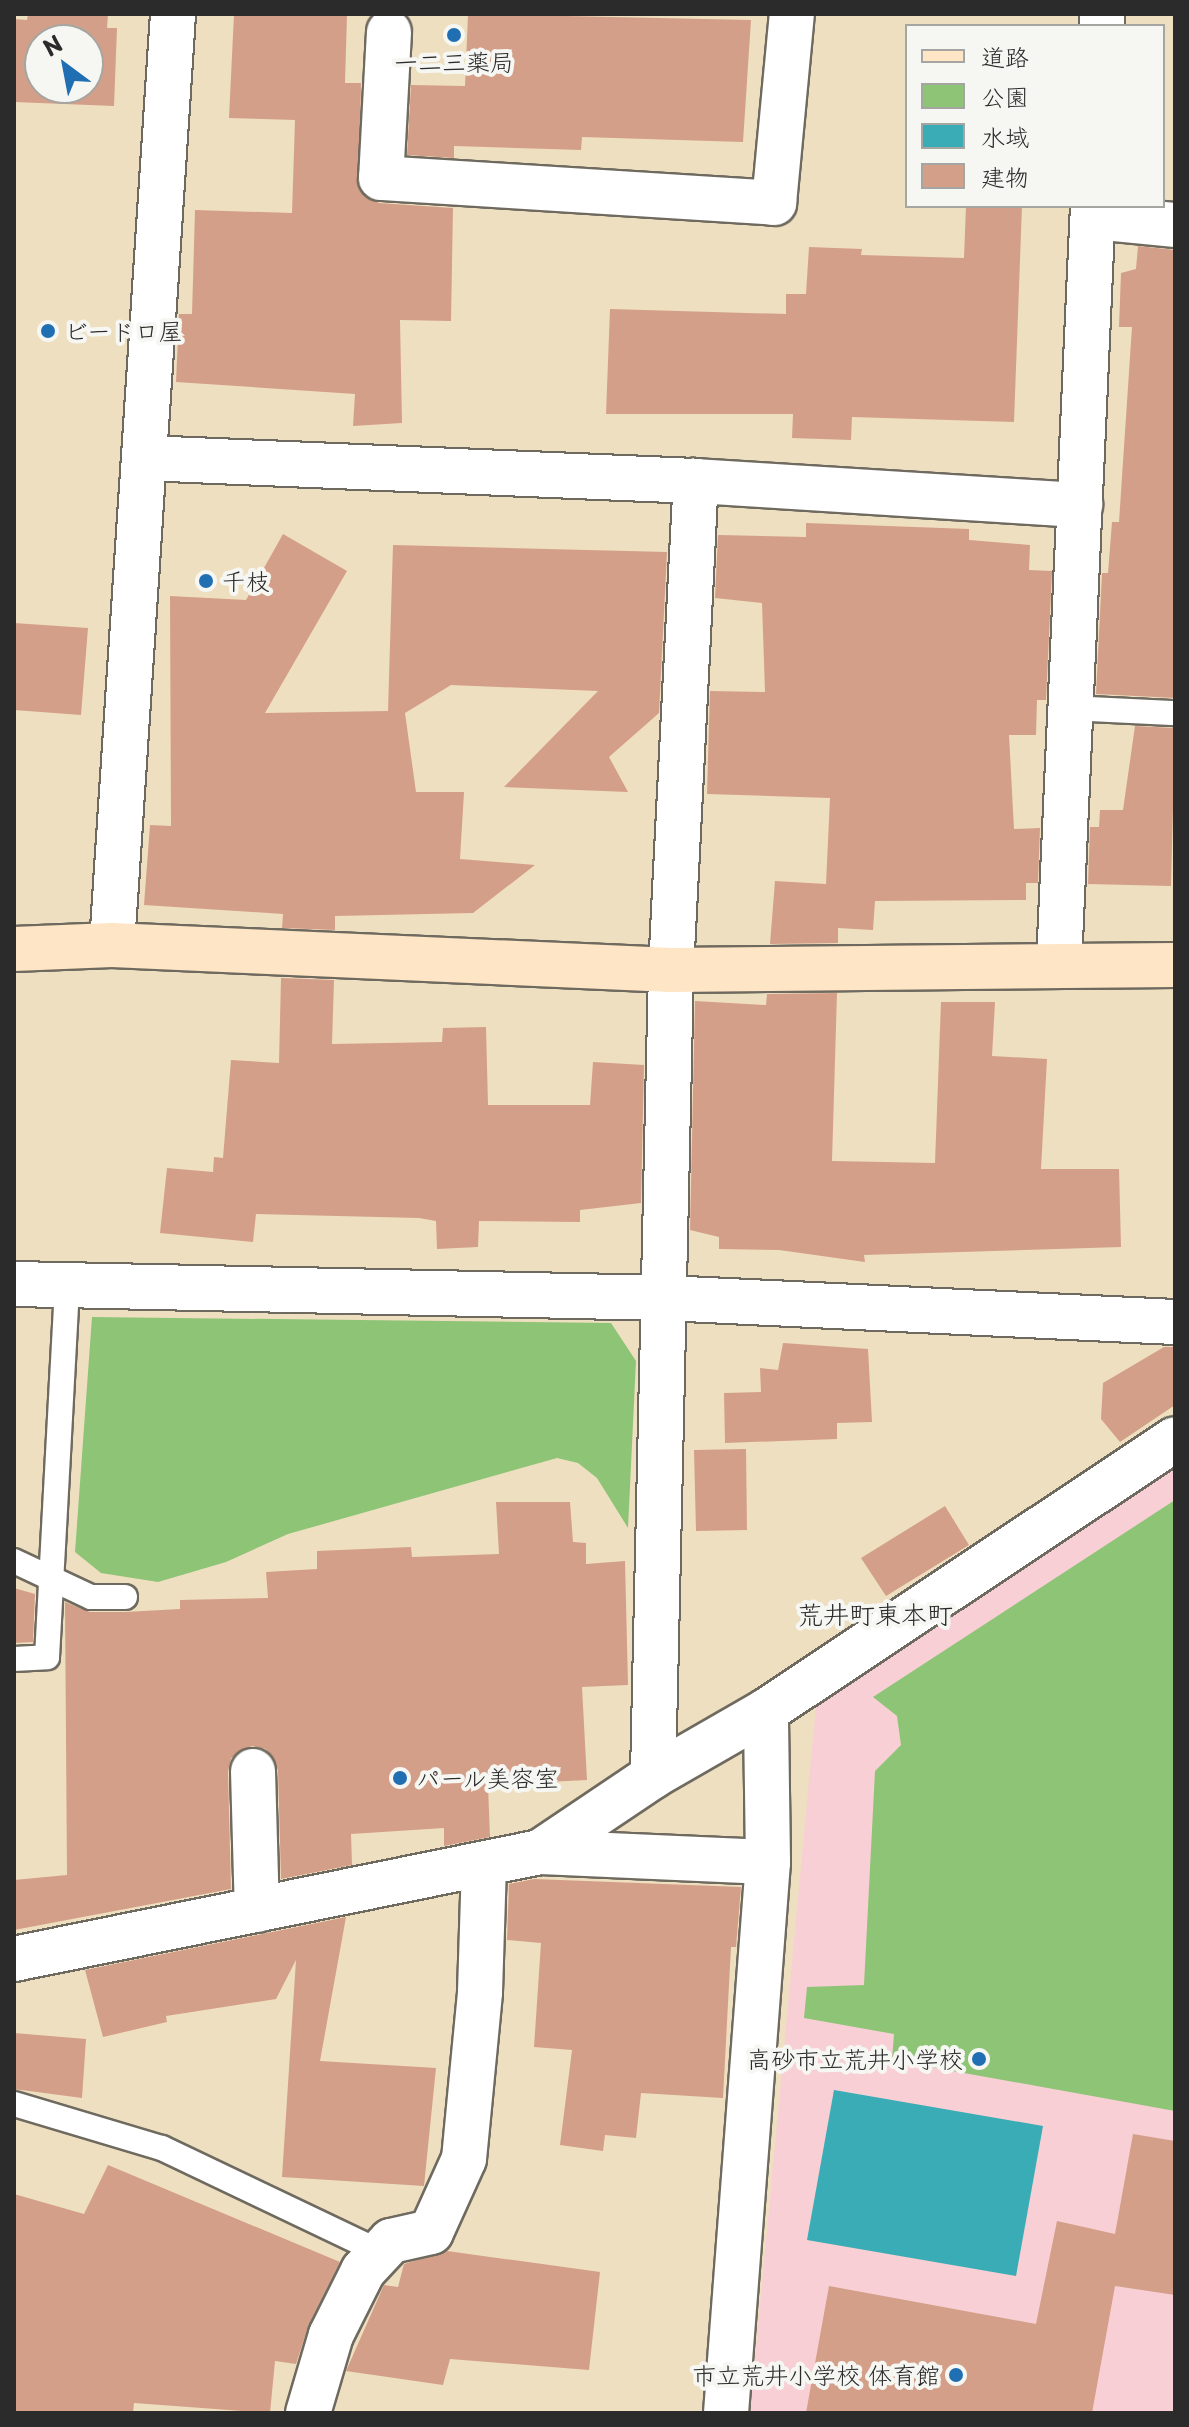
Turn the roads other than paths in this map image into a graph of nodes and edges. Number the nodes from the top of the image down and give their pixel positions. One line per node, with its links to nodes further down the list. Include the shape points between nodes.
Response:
1 (173, 14): 6 (street)
2 (792, 14): 3 (street, via 774,203 381,178)
3 (389, 32)
4 (1093, 211): 5 (street); 8 (street)
5 (1175, 225)
6 (144, 458): 7 (street); 11 (street)
7 (696, 481): 8 (street); 15 (street)
8 (1080, 505): 9 (street)
9 (1071, 708): 10 (lane); 13 (street)
10 (1175, 713)
11 (112, 945): 12 (street); 15 (street)
12 (14, 949)
13 (1059, 963): 14 (street); 15 (street)
14 (1175, 965)
15 (671, 970): 18 (street)
16 (14, 1284): 17 (street)
17 (67, 1285): 18 (street); 22 (lane)
18 (664, 1298): 19 (street); 27 (street)
19 (1175, 1322)
20 (1175, 1439): 25 (street)
21 (14, 1561): 22 (lane)
22 (52, 1580): 23 (lane, via 91,1597); 24 (lane, via 47,1657)
23 (125, 1597)
24 (14, 1659)
25 (766, 1711): 27 (street); 29 (street)
26 (253, 1771): 31 (street)
27 (653, 1776): 28 (street)
28 (540, 1852): 29 (street); 30 (street)
29 (768, 1862): 36 (street)
30 (484, 1864): 31 (street); 34 (street, via 480,1992 464,2159 431,2232 391,2241)
31 (257, 1910): 32 (street)
32 (14, 1959)
33 (14, 2104): 34 (lane, via 162,2148)
34 (380, 2252): 35 (street, via 363,2271 331,2335)
35 (308, 2413)
36 (726, 2413)

